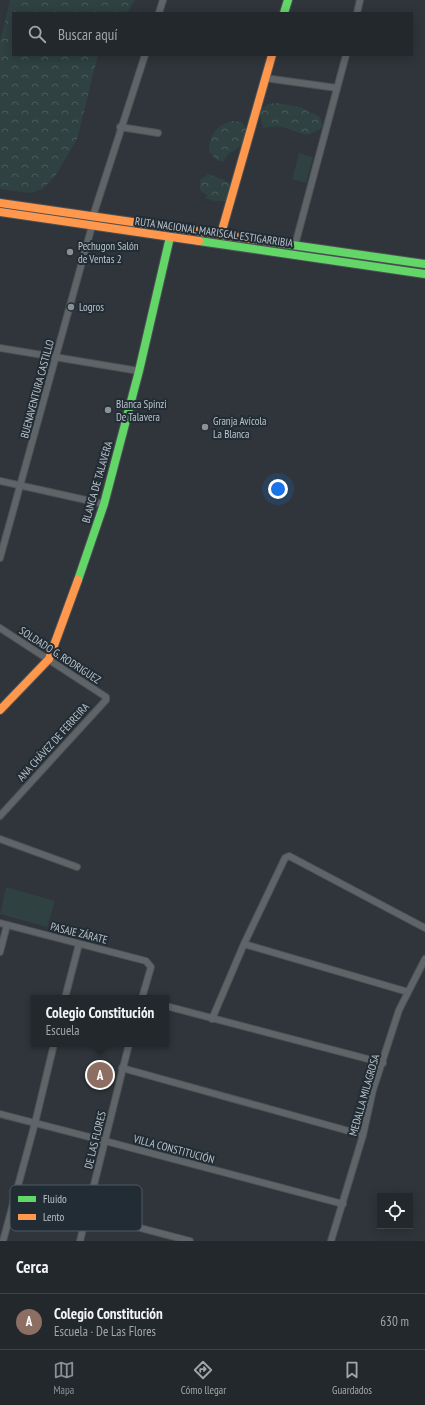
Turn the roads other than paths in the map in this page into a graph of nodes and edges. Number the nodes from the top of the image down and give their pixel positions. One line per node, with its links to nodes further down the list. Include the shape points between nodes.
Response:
1 (163, 0): 4 (street)
2 (288, 0): 5 (main road)
3 (360, 0): 6 (street)
4 (159, 12)
5 (284, 12)
6 (357, 12)
7 (145, 56): 12 (street)
8 (272, 56): 10 (main road)
9 (346, 56): 11 (street)
10 (265, 78): 11 (street); 18 (main road)
11 (337, 88): 20 (street)
12 (120, 127): 13 (street); 16 (street)
13 (158, 133)
14 (0, 203): 16 (main road, RUTA NACIONAL MARISCAL ESTIGARRIBIA)
15 (0, 212): 17 (main road, RUTA NACIONAL MARISCAL ESTIGARRIBIA)
16 (93, 216): 18 (main road, RUTA NACIONAL MARISCAL ESTIGARRIBIA)
17 (92, 226): 19 (main road, RUTA NACIONAL MARISCAL ESTIGARRIBIA); 24 (street, BUENAVENTURA CASTILLO)
18 (221, 234): 20 (main road, RUTA NACIONAL MARISCAL ESTIGARRIBIA)
19 (170, 237): 22 (main road, RUTA NACIONAL MARISCAL ESTIGARRIBIA); 25 (main road, BLANCA DE TALAVERA)
20 (295, 245): 21 (main road, RUTA NACIONAL MARISCAL ESTIGARRIBIA)
21 (425, 264)
22 (425, 274)
23 (0, 348): 24 (street)
24 (56, 357): 25 (street); 27 (street, BUENAVENTURA CASTILLO)
25 (139, 371): 28 (main road, BLANCA DE TALAVERA)
26 (0, 481): 27 (street)
27 (22, 485): 28 (street); 29 (street, BUENAVENTURA CASTILLO)
28 (104, 504): 31 (main road, BLANCA DE TALAVERA)
29 (0, 558)
30 (0, 628): 31 (street, SOLDADO G. RODRIGUEZ)
31 (49, 659): 32 (street, SOLDADO G. RODRIGUEZ, via 104,695); 33 (main road, BLANCA DE TALAVERA)
32 (106, 700): 34 (street, ANA CHÁVEZ DE FERREIRA)
33 (0, 710)
34 (0, 816)
35 (0, 839): 36 (street)
36 (77, 867)
37 (0, 923): 38 (street, PASAJE ZÁRATE)
38 (7, 925): 40 (street, PASAJE ZÁRATE); 42 (street)
39 (425, 928): 41 (street, via 289,856 285,858)
40 (79, 944): 45 (street); 46 (street, PASAJE ZÁRATE, via 146,961 151,967)
41 (244, 944): 44 (street); 48 (street)
42 (0, 952)
43 (425, 959): 44 (street, MEDALLA MILAGROSA)
44 (408, 992): 51 (street, MEDALLA MILAGROSA, via 399,1010)
45 (66, 995)
46 (143, 995)
47 (169, 1007): 48 (street)
48 (212, 1019): 51 (street)
49 (53, 1047): 54 (street)
50 (128, 1047): 52 (street, DE LAS FLORES)
51 (383, 1062): 55 (street, MEDALLA MILAGROSA, via 373,1090)
52 (122, 1068): 55 (street); 56 (street, DE LAS FLORES)
53 (0, 1114): 54 (street, VILLA CONSTITUCIÓN)
54 (35, 1123): 56 (street, VILLA CONSTITUCIÓN); 57 (street)
55 (363, 1135): 59 (street, MEDALLA MILAGROSA)
56 (105, 1140): 58 (street, DE LAS FLORES); 59 (street, VILLA CONSTITUCIÓN)
57 (18, 1185)
58 (94, 1185)
59 (343, 1204): 66 (street, MEDALLA MILAGROSA)
60 (10, 1215): 63 (street)
61 (142, 1228): 65 (street)
62 (83, 1231): 64 (street, DE LAS FLORES)
63 (3, 1241)
64 (80, 1241)
65 (190, 1241)
66 (331, 1241)

